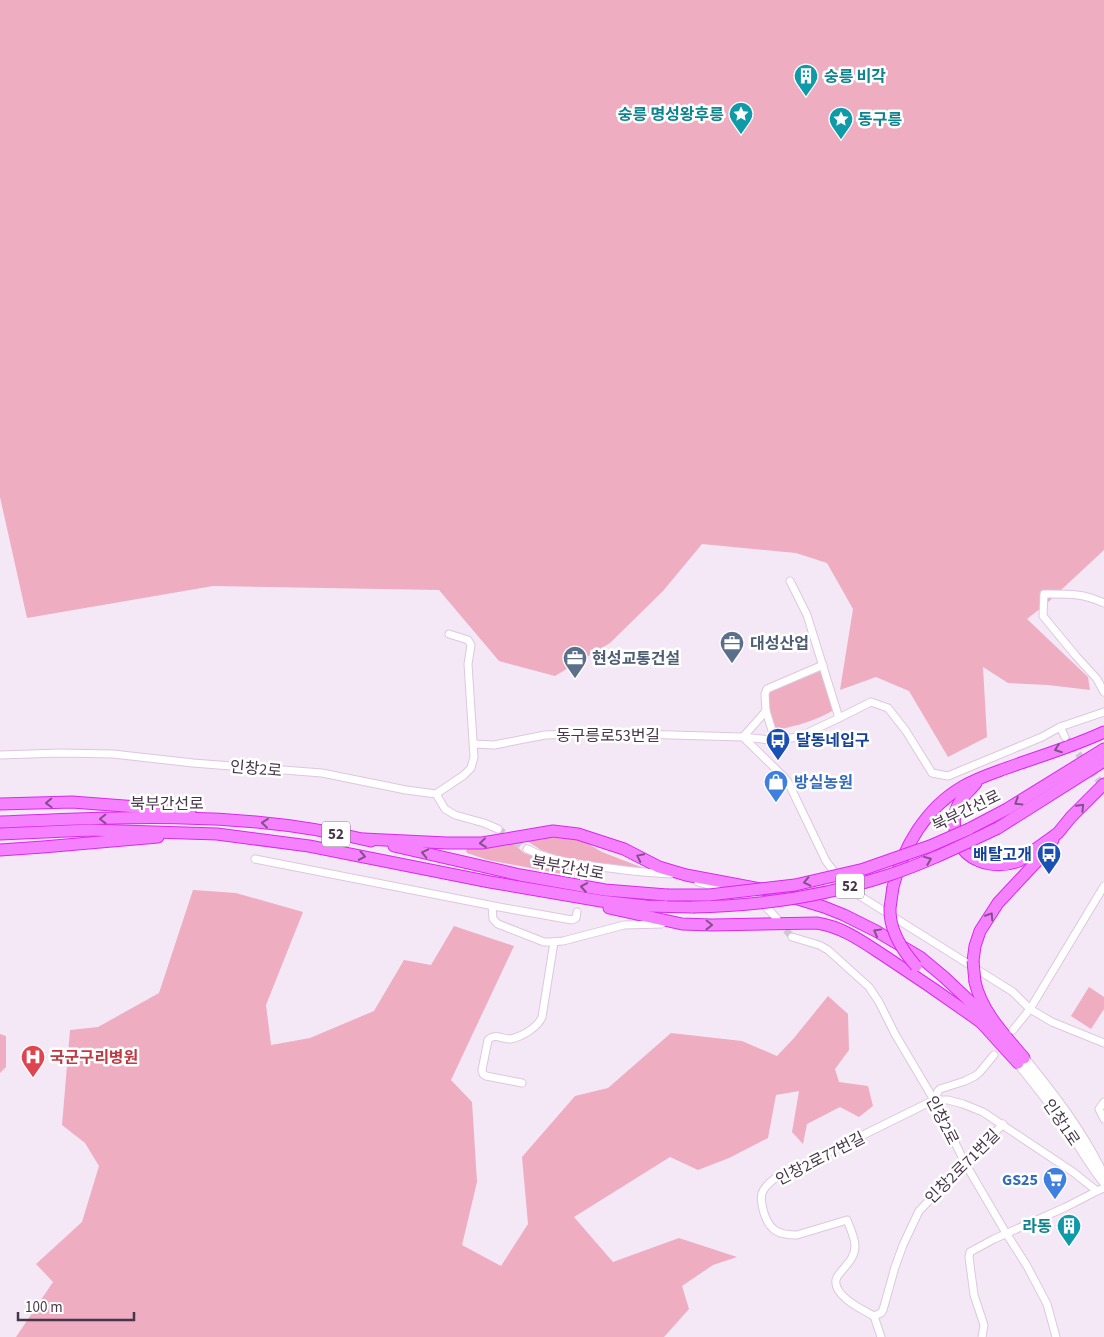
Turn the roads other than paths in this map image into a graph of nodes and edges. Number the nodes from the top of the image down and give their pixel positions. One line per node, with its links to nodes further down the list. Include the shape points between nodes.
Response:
1 (790, 581): 4 (street, via 807,615)
2 (1104, 603): 5 (street, via 1076,594 1044,594 1043,616 1097,679)
3 (449, 634): 14 (street, via 468,640 471,645 468,664)
4 (823, 665): 6 (street, via 767,689); 8 (street)
5 (1104, 692)
6 (766, 711): 11 (street); 13 (street)
7 (1104, 712): 9 (street, 동구릉로53번길)
8 (839, 718): 9 (street, 동구릉로53번길, via 871,702 888,708 932,773 948,776 1042,738); 13 (street, 동구릉로53번길, via 798,737)
9 (1060, 727): 12 (street)
10 (1104, 732): 19 (highway, one-way to 19)
11 (743, 737): 13 (street, 동구릉로53번길); 14 (street, 동구릉로53번길, via 572,733 494,745); 17 (street)
12 (1065, 737)
13 (772, 740): 17 (street, via 761,744)
14 (474, 744): 21 (street, via 471,768)
15 (1104, 749): 29 (highway, 북부간선로 / 52, one-way to 29, bridge, via 1007,809 930,846 864,869 803,883 708,895 605,890 520,875)
16 (0, 755): 21 (street, 인창2로, via 113,754 322,773)
17 (763, 756): 44 (street, via 788,782 826,861 841,881 1013,992)
18 (1104, 761): 36 (highway, 북부간선로 / 52, one-way to 18, bridge, via 601,901 692,907 749,904 847,887 931,859 998,828)
19 (979, 779): 26 (highway, via 961,801 955,820 957,842 971,857 986,864 1011,864); 45 (highway, bridge, via 944,799 925,819 900,866 890,909 894,932 906,955)
20 (1104, 784): 26 (highway, one-way to 20)
21 (436, 794): 25 (street, via 445,809 455,815)
22 (0, 804): 23 (highway, one-way to 22, via 196,812 120,805 72,802)
23 (236, 820): 24 (highway, 북부간선로 / 52, one-way to 24, via 173,818); 29 (highway, 북부간선로 / 52, one-way to 23)
24 (0, 822)
25 (498, 830)
26 (1058, 833): 46 (highway, one-way to 26, bridge, via 986,1011 974,982 973,961 980,930 998,903 1040,858)
27 (0, 834): 28 (highway, 북부간선로 / 52, via 90,830)
28 (217, 834): 31 (highway); 36 (highway, 북부간선로 / 52, one-way to 36, via 309,846)
29 (364, 839): 34 (highway, one-way to 29, via 660,867 624,849 578,834 553,831 482,844)
30 (527, 849): 33 (street, via 549,859)
31 (0, 850)
32 (255, 859): 38 (street)
33 (584, 865): 34 (street); 35 (street)
34 (686, 875): 40 (street, via 698,882 750,897 768,908); 46 (highway, one-way to 34, via 920,957 876,931 824,907 772,890)
35 (583, 876)
36 (490, 882): 41 (highway)
37 (1104, 886): 44 (street)
38 (492, 906): 39 (street, via 572,920); 43 (street, via 493,919 498,924 544,942)
39 (577, 912)
40 (776, 919)
41 (680, 924): 43 (street, via 624,925); 45 (highway, one-way to 45, via 828,925 856,937)
42 (792, 937): 52 (street, 인창2로, via 828,950 869,987)
43 (554, 942): 51 (street, via 540,1022 521,1036 510,1039 491,1037 488,1040 483,1074)
44 (1030, 1009): 47 (street); 48 (street, via 1052,1022)
45 (982, 1023): 50 (highway)
46 (997, 1027): 50 (highway)
47 (1013, 1030)
48 (1104, 1043)
49 (994, 1055): 52 (street, via 979,1073 938,1090)
50 (1021, 1060): 57 (street, 인창1로, via 1076,1126)
51 (522, 1082)
52 (934, 1100): 55 (street, via 974,1107); 56 (street, 인창2로); 60 (street, 인창2로77번길, via 774,1179 762,1193 761,1203 768,1223 782,1233 797,1235 847,1220 855,1248 836,1284 841,1294)
53 (1104, 1102): 54 (street, via 1099,1109)
54 (1104, 1119)
55 (1003, 1124): 56 (street, 인창2로71번길); 58 (street)
56 (966, 1163): 59 (street, 인창2로); 60 (street, 인창2로71번길, via 919,1211 903,1245 883,1310)
57 (1104, 1180)
58 (1100, 1189): 59 (street)
59 (1006, 1234): 62 (street, via 969,1254 974,1295 984,1325); 63 (street, 인창2로, via 1045,1300)
60 (874, 1316): 61 (street)
61 (881, 1337)
62 (982, 1337)
63 (1056, 1337)

